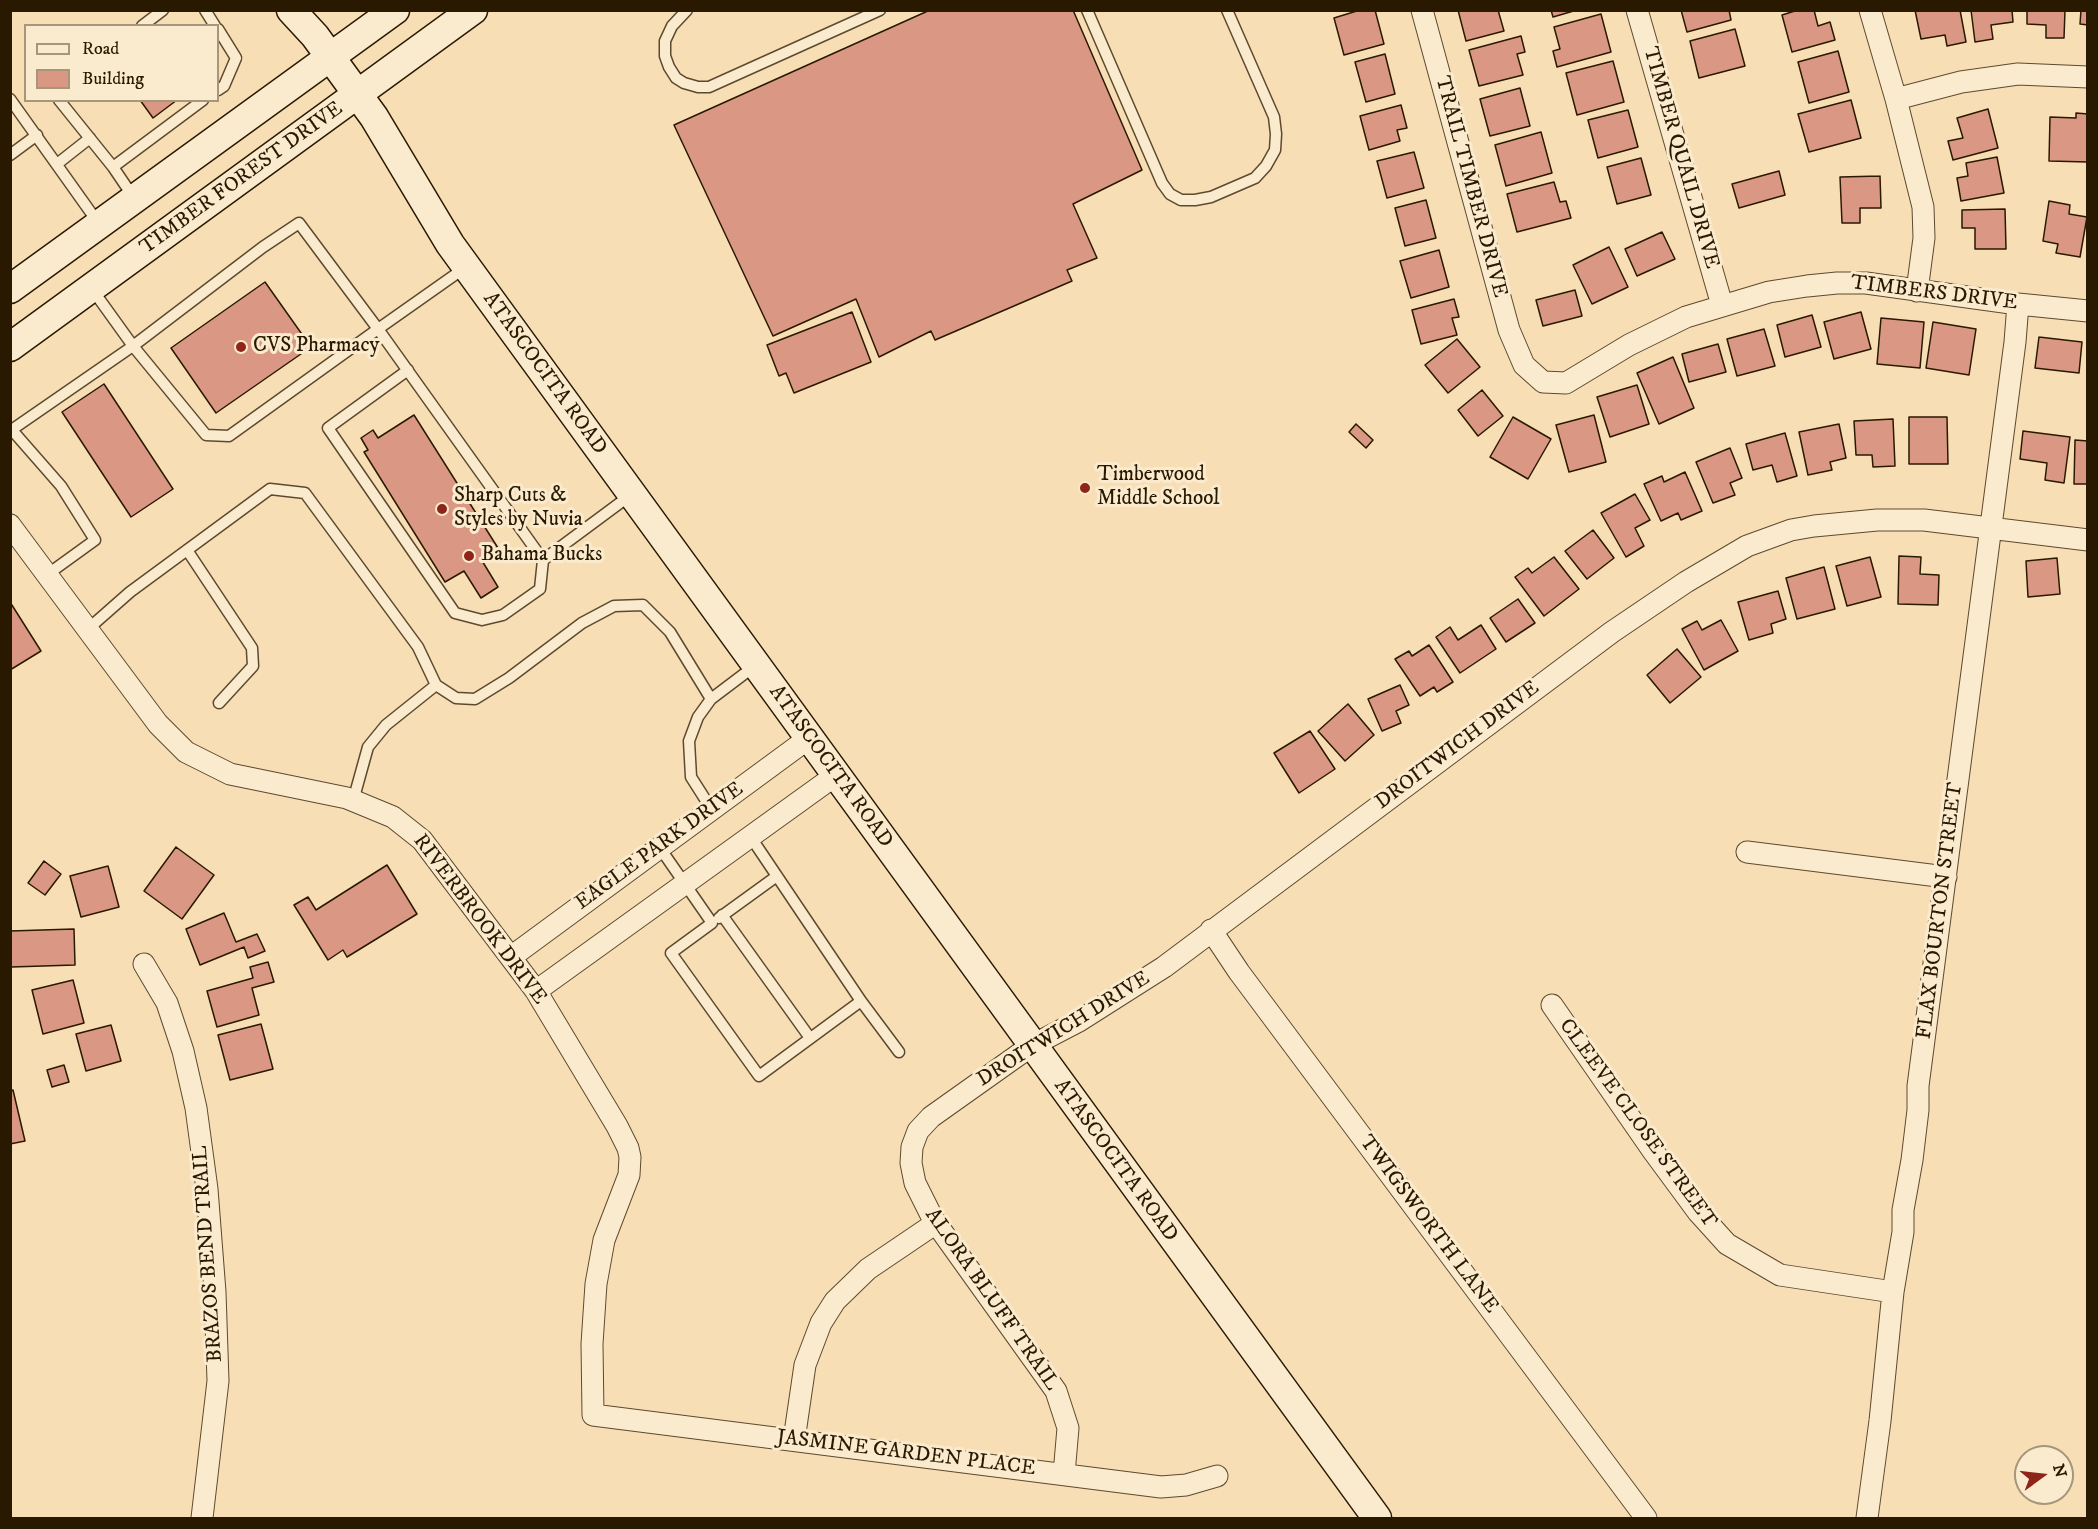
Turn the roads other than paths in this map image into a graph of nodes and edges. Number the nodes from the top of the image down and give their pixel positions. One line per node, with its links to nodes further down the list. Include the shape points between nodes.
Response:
1 (163, 10): 13 (lane)
2 (205, 10): 14 (lane)
3 (291, 10): 16 (main road, ATASCOCITA ROAD)
4 (395, 10): 16 (main road)
5 (473, 10): 19 (main road, TIMBER FOREST DRIVE)
6 (687, 10): 7 (lane, via 665,41 666,56 676,78 709,87)
7 (880, 10)
8 (1087, 10): 9 (lane, via 1162,183 1181,200 1195,200 1211,198 1255,178 1275,150 1274,117)
9 (1227, 10)
10 (1422, 10): 41 (street, TRAIL TIMBER DRIVE, via 1509,330)
11 (1637, 10): 35 (street, TIMBER QUAIL DRIVE)
12 (1870, 10): 21 (street)
13 (145, 24)
14 (214, 24)
15 (219, 31): 18 (lane, via 236,58)
16 (330, 58): 19 (main road, ATASCOCITA ROAD); 29 (main road)
17 (2088, 77): 21 (street, via 2018,74 1961,82)
18 (219, 89)
19 (358, 94): 31 (main road, ATASCOCITA ROAD); 32 (main road, TIMBER FOREST DRIVE)
20 (10, 99): 24 (lane)
21 (1896, 99): 34 (street, via 1923,207 1924,238)
22 (61, 102): 25 (lane)
23 (200, 102): 28 (lane)
24 (37, 135): 26 (lane); 27 (lane)
25 (90, 138): 27 (lane); 28 (lane)
26 (10, 155)
27 (57, 164): 30 (lane)
28 (113, 167): 29 (lane)
29 (135, 199): 30 (main road)
30 (100, 224): 33 (main road)
31 (466, 266): 38 (lane); 44 (main road, ATASCOCITA ROAD)
32 (92, 288): 39 (lane); 40 (main road, TIMBER FOREST DRIVE)
33 (10, 289)
34 (1917, 291): 35 (street, TIMBERS DRIVE, via 1837,283 1769,292); 36 (street, TIMBERS DRIVE)
35 (1722, 304): 41 (street, TIMBERS DRIVE, via 1666,326 1566,383 1543,382)
36 (2018, 304): 37 (street, TIMBERS DRIVE); 46 (street, FLAX BOURTON STREET)
37 (2088, 311)
38 (378, 329): 39 (lane, via 228,436 206,435); 39 (lane, via 299,223); 42 (lane)
39 (133, 346): 43 (lane)
40 (10, 347)
41 (1522, 362)
42 (408, 370): 49 (lane); 49 (lane, via 328,428 455,613 482,620 503,615 540,589)
43 (11, 430): 50 (lane, via 61,486 95,540)
44 (632, 494): 49 (lane); 52 (main road, ATASCOCITA ROAD)
45 (10, 525): 50 (street, RIVERBROOK DRIVE)
46 (1990, 527): 47 (street, DROITWICH DRIVE); 64 (street, FLAX BOURTON STREET); 68 (street, DROITWICH DRIVE, via 1877,520 1791,530 1747,546 1612,632)
47 (2088, 540)
48 (187, 550): 51 (lane); 53 (lane, via 270,489 305,493 418,647); 55 (lane, via 252,648 253,666)
49 (543, 560)
50 (48, 574): 51 (street, RIVERBROOK DRIVE)
51 (88, 629): 58 (street, RIVERBROOK DRIVE, via 158,724 186,752 230,774)
52 (756, 664): 54 (lane); 56 (main road, ATASCOCITA ROAD)
53 (436, 685): 54 (lane, via 456,698 476,699 582,623 614,606 643,605 670,632); 58 (lane, via 386,725 368,747)
54 (711, 699): 59 (lane, via 698,717 689,741 691,777)
55 (219, 703)
56 (809, 738): 57 (main road, ATASCOCITA ROAD); 59 (street, EAGLE PARK DRIVE)
57 (836, 775): 60 (street, EAGLE PARK DRIVE); 75 (main road, ATASCOCITA ROAD)
58 (354, 801): 69 (street, RIVERBROOK DRIVE, via 393,817 423,840)
59 (712, 810): 61 (street, EAGLE PARK DRIVE)
60 (750, 836): 63 (lane); 65 (street, EAGLE PARK DRIVE)
61 (660, 848): 65 (lane); 69 (street, EAGLE PARK DRIVE)
62 (1747, 852): 64 (street)
63 (777, 876): 66 (lane); 72 (lane)
64 (1946, 877): 79 (street, FLAX BOURTON STREET)
65 (685, 884): 67 (lane); 71 (street, EAGLE PARK DRIVE)
66 (722, 915): 67 (lane); 74 (lane)
67 (712, 923): 74 (lane, via 671,953 759,1076)
68 (1211, 930): 75 (street, DROITWICH DRIVE, via 1149,977); 86 (street, TWIGSWORTH LANE)
69 (511, 957): 71 (street, RIVERBROOK DRIVE)
70 (144, 964): 84 (street, BRAZOS BEND TRAIL, via 166,1003 183,1051 196,1108 207,1189 218,1381)
71 (536, 991): 80 (street, RIVERBROOK DRIVE, via 617,1126 630,1156 629,1175 604,1240 596,1284)
72 (861, 1001): 74 (lane); 76 (lane)
73 (1552, 1005): 79 (street, CLEEVE CLOSE STREET, via 1653,1151 1727,1244 1780,1275)
74 (810, 1038)
75 (1031, 1046): 77 (street, DROITWICH DRIVE, via 932,1117 918,1131); 85 (main road, ATASCOCITA ROAD)
76 (899, 1052)
77 (911, 1163): 78 (street, ALORA BLUFF TRAIL, via 918,1191)
78 (936, 1223): 81 (street, via 868,1269 836,1301 821,1323 805,1365); 82 (street, ALORA BLUFF TRAIL, via 1056,1391 1068,1428)
79 (1893, 1292): 87 (street, FLAX BOURTON STREET)
80 (593, 1415): 81 (street, JASMINE GARDEN PLACE)
81 (794, 1440): 82 (street, JASMINE GARDEN PLACE)
82 (1064, 1474): 83 (street, JASMINE GARDEN PLACE, via 1161,1487)
83 (1217, 1476)
84 (202, 1518)
85 (1377, 1518)
86 (1646, 1518)
87 (1867, 1518)

